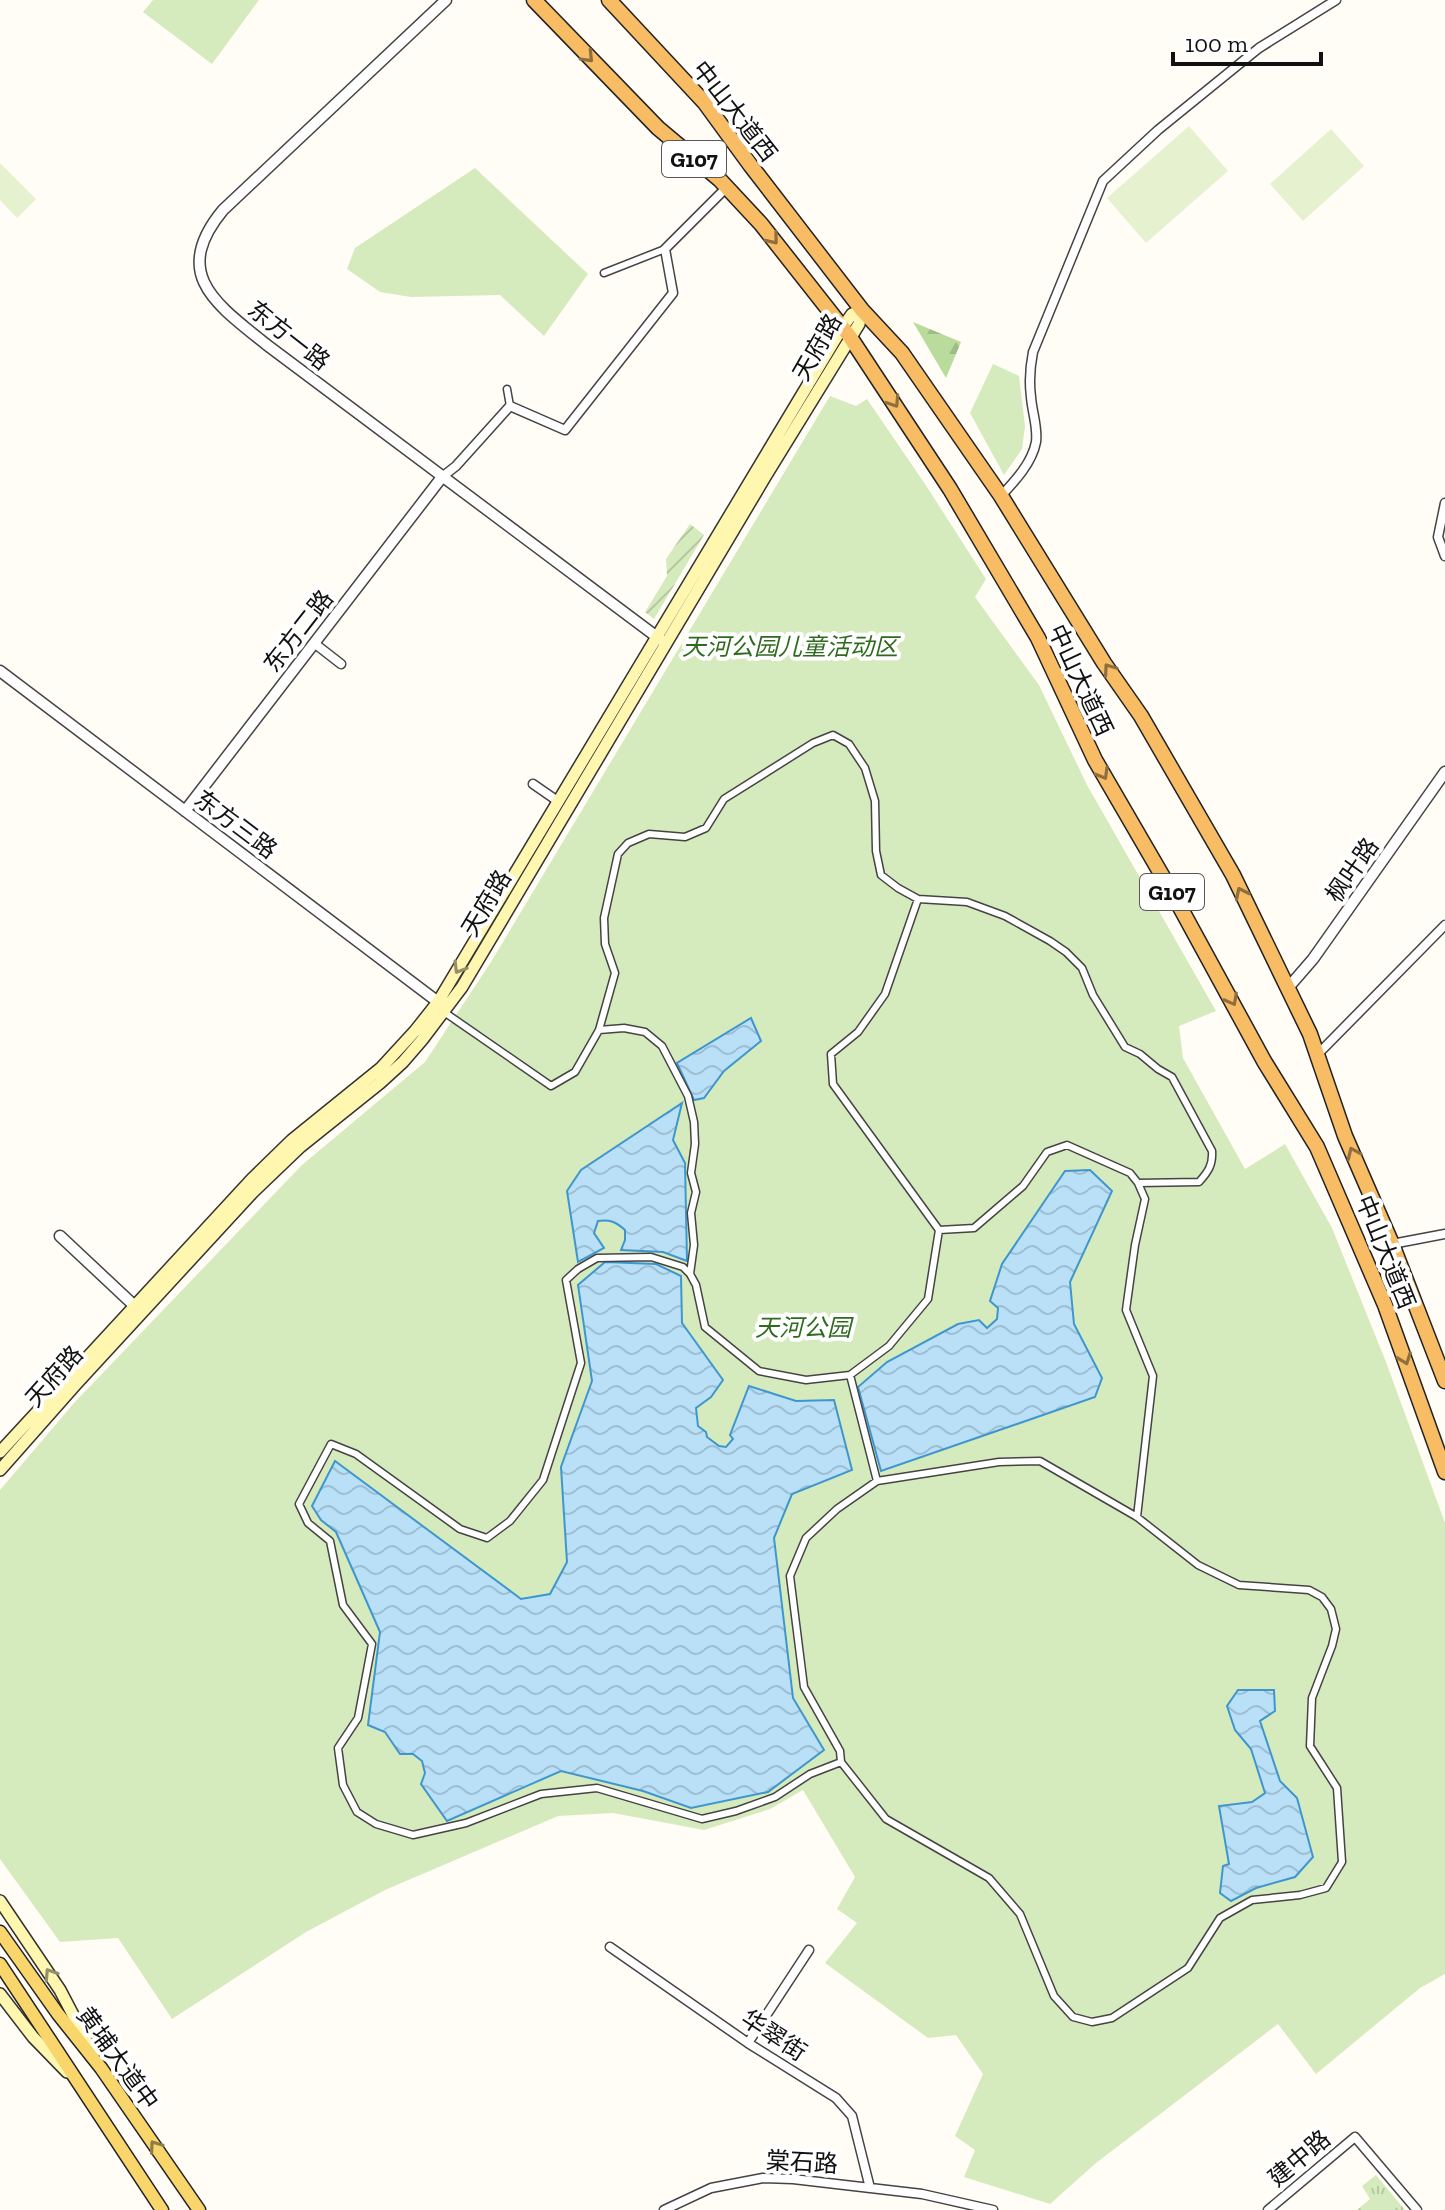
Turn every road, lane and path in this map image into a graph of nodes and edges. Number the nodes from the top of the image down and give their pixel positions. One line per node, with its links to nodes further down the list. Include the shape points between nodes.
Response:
1 (446, 0): 12 (street, 东方一路, via 223,210 210,225 199,257 204,285 234,319)
2 (534, 0): 5 (highway, 中山大道西 / G107, one-way to 5, via 658,128)
3 (609, 0): 8 (highway, 中山大道西 / G107, via 705,103)
4 (1336, 0): 13 (street, via 1259,48 1103,181 1033,352 1030,393 1037,432 1032,454)
5 (727, 187): 6 (street); 9 (highway, 中山大道西 / G107, one-way to 9)
6 (666, 247): 7 (street); 11 (street, via 673,293 565,430)
7 (604, 273)
8 (862, 310): 9 (main road, 天府路, via 852,314); 13 (highway, 中山大道西 / G107, via 902,353)
9 (846, 333): 16 (main road, 天府路); 41 (highway, 中山大道西 / G107, one-way to 41, via 950,489 1025,615 1095,760 1308,1130 1374,1279)
10 (507, 389): 11 (street)
11 (510, 406): 12 (street)
12 (442, 477): 16 (street, 东方一路); 17 (street, 东方二路)
13 (1001, 496): 26 (highway, 中山大道西 / G107, one-way to 13, via 1233,875 1141,716)
14 (1445, 503): 15 (street, via 1438,537)
15 (1445, 556)
16 (662, 640): 22 (main road, 天府路); 27 (main road, 天府路, via 462,987)
17 (314, 643): 18 (street); 23 (street, 东方二路)
18 (341, 664)
19 (0, 671): 23 (street, 东方三路)
20 (1445, 772): 26 (street, 枫叶路)
21 (533, 784): 22 (street)
22 (559, 802): 27 (main road, 天府路, one-way to 27)
23 (185, 811): 27 (street, 东方三路)
24 (918, 899): 28 (street, via 881,875 875,801 857,755 833,735 813,743 724,799 706,828 685,837 649,834 618,854 604,918 605,944 615,973); 30 (street, via 967,902 1005,916 1066,952 1082,968 1125,1047 1172,1077 1212,1151 1212,1161 1199,1182); 31 (street, via 885,994 858,1032 831,1054 833,1084)
25 (1445, 925): 29 (street)
26 (1287, 989): 29 (highway, 中山大道西 / G107)
27 (443, 1007): 28 (street, via 551,1086 575,1072); 36 (main road, 天府路, via 392,1072 269,1176)
28 (599, 1030): 35 (street, via 645,1032 662,1046 688,1096 696,1192)
29 (1318, 1054): 34 (highway, 中山大道西 / G107, one-way to 29, via 1342,1127)
30 (1138, 1183): 31 (street, via 1130,1173 1067,1145 1047,1152 1023,1186 974,1228); 43 (street, via 1145,1199 1126,1310 1153,1376)
31 (939, 1230): 37 (street, via 928,1299 889,1346)
32 (1445, 1234): 34 (street)
33 (60, 1236): 36 (street)
34 (1392, 1244): 38 (highway, 中山大道西 / G107)
35 (690, 1274): 37 (street, via 705,1327 759,1371 806,1380); 44 (street, via 651,1257 597,1258 566,1280 581,1363 543,1480 510,1521 487,1538 460,1529 356,1454 331,1444 299,1504 308,1523 330,1541 343,1605 372,1644 358,1718 338,1748 343,1785 357,1812 413,1835 466,1823 541,1794 597,1788 702,1819 775,1797)
36 (138, 1309): 39 (main road, 天府路); 40 (main road, 天府路)
37 (850, 1375): 42 (street)
38 (1445, 1381)
39 (0, 1452)
40 (0, 1470)
41 (1445, 1472)
42 (877, 1481): 43 (street, via 999,1462 1040,1461); 44 (street, via 806,1538 790,1576 804,1687)
43 (1137, 1517): 44 (street, via 1198,1565 1239,1585 1309,1590 1331,1609 1336,1629 1312,1698 1310,1746 1337,1788 1342,1862 1326,1888 1252,1900 1220,1918 1188,1968 1112,2018 1092,2022 1073,2017 1054,1996 1020,1914 989,1878 886,1819)
44 (841, 1762)
45 (0, 1901): 52 (main road, one-way to 45, via 60,1990)
46 (0, 1932): 52 (main road, 黄埔大道中)
47 (610, 1947): 51 (street, 华翠街)
48 (809, 1950): 51 (street)
49 (0, 1964): 53 (main road, 黄埔大道中)
50 (0, 1994): 53 (main road, via 28,2032)
51 (748, 2043): 54 (street, 华翠街, via 836,2098 852,2116)
52 (101, 2068): 56 (main road, 黄埔大道中, one-way to 52)
53 (77, 2081): 55 (main road, 黄埔大道中)
54 (870, 2188): 57 (street, 棠石路, via 763,2178 711,2188); 58 (street, 棠石路)
55 (162, 2210)
56 (199, 2210)
57 (664, 2210)
58 (993, 2210)
59 (1268, 2210): 60 (street, 建中路, via 1355,2137)
60 (1417, 2210)

